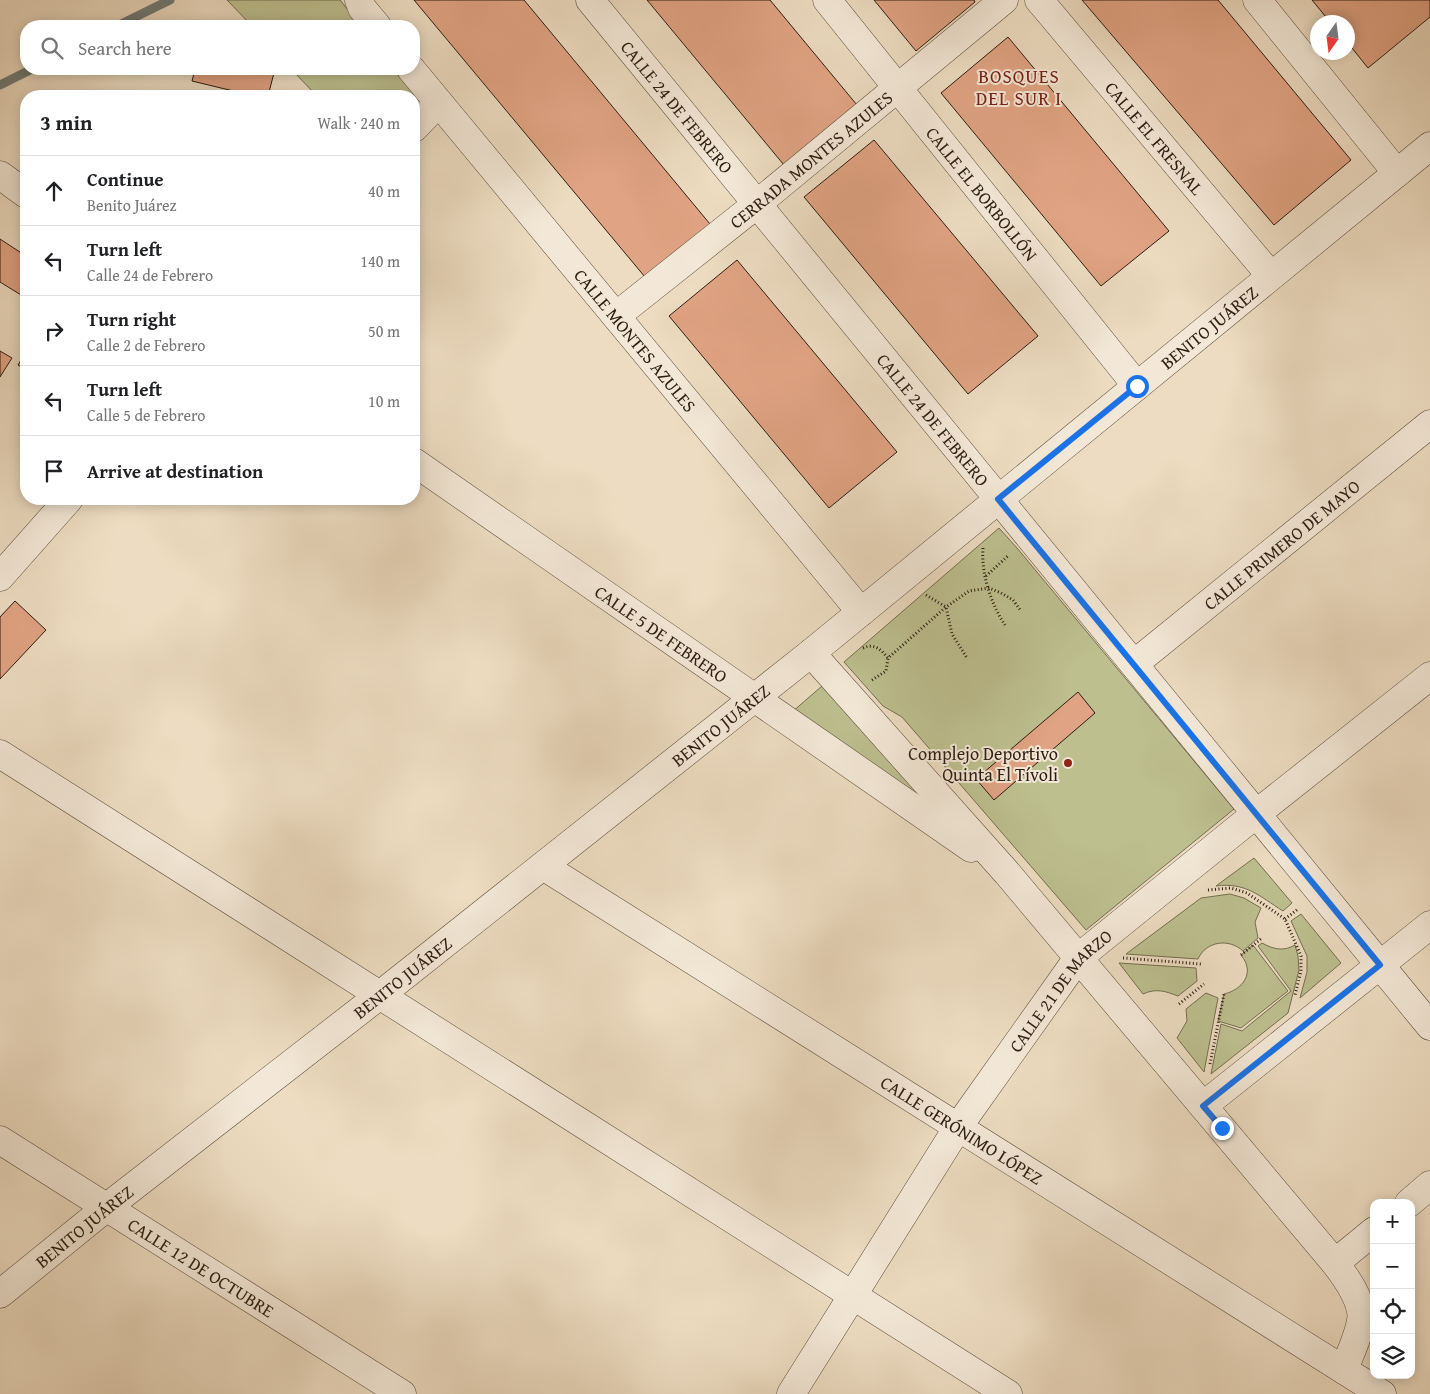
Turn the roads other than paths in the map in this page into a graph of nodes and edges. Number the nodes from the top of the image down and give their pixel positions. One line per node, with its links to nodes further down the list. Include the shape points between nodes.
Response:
1 (359, 0): 7 (street)
2 (590, 0): 16 (street, CALLE 24 DE FEBRERO)
3 (828, 0): 9 (street, CALLE EL BORBOLLÓN)
4 (1004, 0): 9 (street, CERRADA MONTES AZULES)
5 (1039, 0): 17 (street, CALLE EL FRESNAL)
6 (1257, 0): 13 (street)
7 (372, 20)
8 (416, 75): 10 (street, CALLE MONTES AZULES)
9 (899, 87): 16 (street, CERRADA MONTES AZULES); 19 (street, CALLE EL BORBOLLÓN)
10 (438, 103): 11 (street); 18 (street, CALLE MONTES AZULES)
11 (420, 122)
12 (1430, 146): 13 (street, BENITO JUÁREZ)
13 (1397, 173): 17 (street, BENITO JUÁREZ)
14 (0, 175): 15 (street)
15 (20, 190)
16 (757, 204): 18 (street, CERRADA MONTES AZULES); 22 (street, CALLE 24 DE FEBRERO)
17 (1271, 276): 19 (street, BENITO JUÁREZ)
18 (616, 316): 25 (street, CALLE MONTES AZULES)
19 (1137, 386): 22 (street, BENITO JUÁREZ)
20 (1430, 424): 27 (street, CALLE PRIMERO DE MAYO)
21 (420, 466): 29 (street, CALLE 5 DE FEBRERO)
22 (998, 499): 25 (street, BENITO JUÁREZ); 27 (street, CALLE 24 DE FEBRERO)
23 (63, 505): 24 (street)
24 (0, 577)
25 (861, 612): 26 (street, BENITO JUÁREZ)
26 (811, 653): 29 (street, BENITO JUÁREZ); 33 (street, CALLE 5 DE FEBRERO)
27 (1134, 664): 31 (street, CALLE 24 DE FEBRERO)
28 (1430, 676): 31 (street, CALLE 21 DE MARZO)
29 (754, 698): 32 (street, BENITO JUÁREZ); 33 (street, CALLE 5 DE FEBRERO)
30 (0, 754): 37 (street)
31 (1256, 814): 35 (street, CALLE 21 DE MARZO); 36 (street, CALLE 24 DE FEBRERO)
32 (543, 866): 37 (street, BENITO JUÁREZ); 40 (street, CALLE GERÓNIMO LÓPEZ)
33 (1007, 873): 35 (street, CALLE 5 DE FEBRERO)
34 (1430, 925): 36 (street)
35 (1078, 958): 39 (street, CALLE 5 DE FEBRERO); 40 (street, CALLE 21 DE MARZO)
36 (1380, 965): 38 (street, CALLE 24 DE FEBRERO); 39 (street)
37 (380, 995): 44 (street, BENITO JUÁREZ); 48 (street)
38 (1430, 1026)
39 (1203, 1106): 46 (street, CALLE 5 DE FEBRERO)
40 (958, 1127): 48 (street, CALLE 21 DE MARZO); 49 (street, CALLE GERÓNIMO LÓPEZ)
41 (0, 1140): 44 (street, CALLE 12 DE OCTUBRE)
42 (1430, 1185): 43 (street)
43 (1414, 1199)
44 (106, 1207): 47 (street, BENITO JUÁREZ); 50 (street, CALLE 12 DE OCTUBRE)
45 (1370, 1234): 46 (street)
46 (1335, 1263): 49 (street, CALLE 5 DE FEBRERO, via 1349,1282 1361,1311 1360,1324)
47 (0, 1294)
48 (853, 1296): 51 (street, CALLE 21 DE MARZO); 52 (street)
49 (1344, 1370): 53 (street, CALLE GERÓNIMO LÓPEZ)
50 (402, 1394)
51 (791, 1394)
52 (1008, 1394)
53 (1382, 1394)

